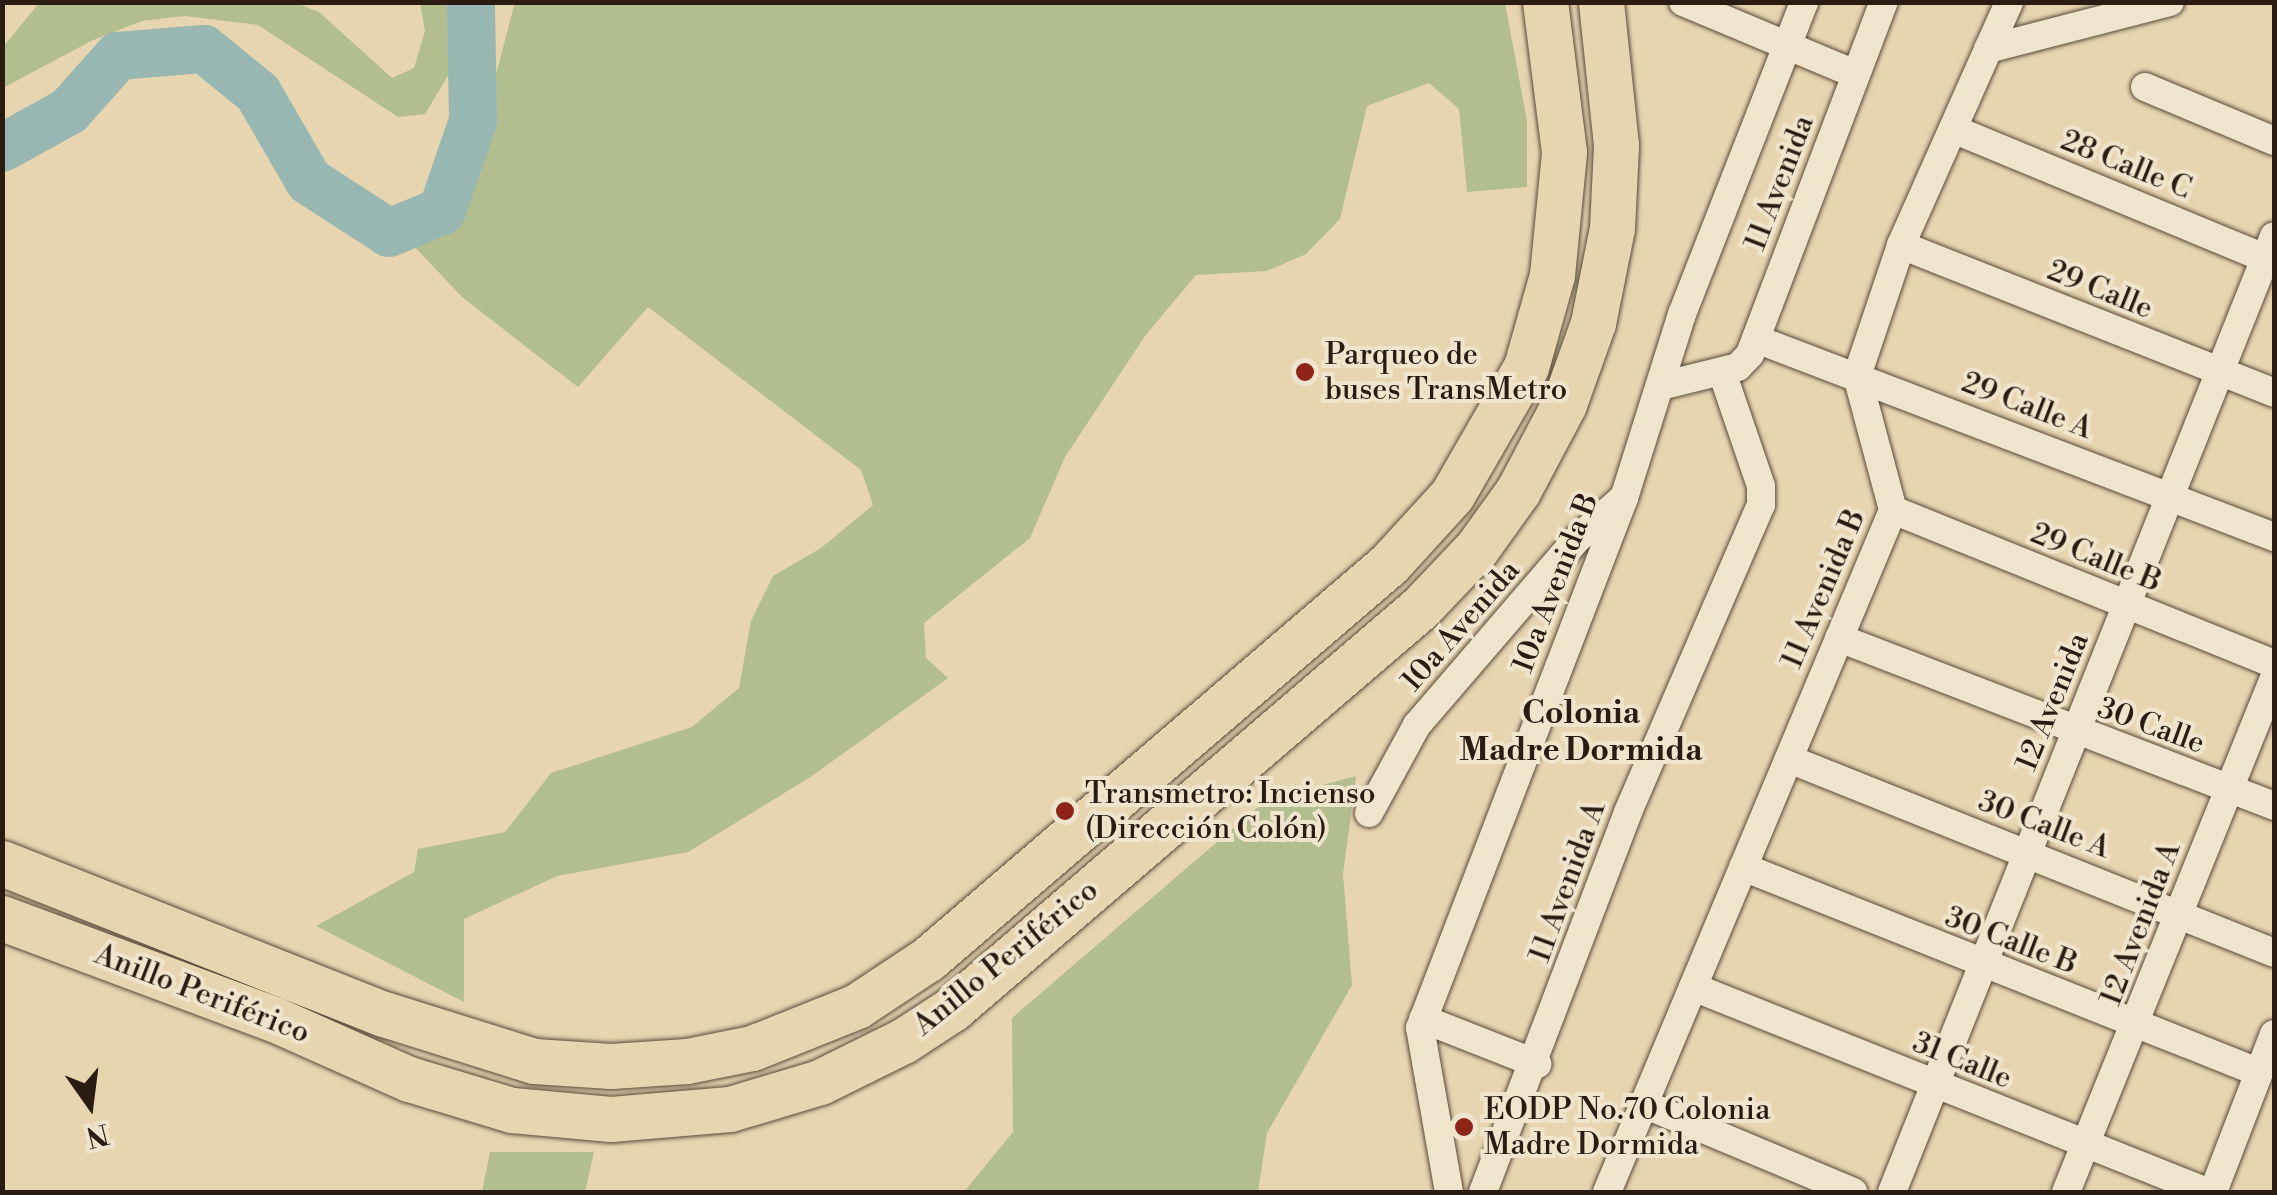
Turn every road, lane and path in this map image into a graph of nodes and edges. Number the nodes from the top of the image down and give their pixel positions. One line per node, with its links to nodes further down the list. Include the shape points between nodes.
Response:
1 (1545, 2): 36 (highway, Anillo Periférico, via 1564,152 1558,239 1526,368 1452,494 1389,564 928,959 857,1006 789,1036 687,1061 534,1061 459,1041)
2 (1601, 2): 39 (highway, Anillo Periférico, via 1616,144 1612,228 1593,323 1564,404 1518,491 1477,548 1421,607 952,1009 848,1070 730,1109 630,1118 512,1110 459,1096)
3 (1804, 2): 8 (street, 10a Avenida B)
4 (1884, 2): 10 (street, 11 Avenida)
5 (2009, 2): 9 (street)
6 (2170, 2): 9 (street)
7 (1688, 5): 8 (street)
8 (1785, 48): 10 (street); 20 (street, 10a Avenida B, via 1682,314)
9 (1988, 50): 12 (street)
10 (1855, 74): 16 (street, 11 Avenida)
11 (2145, 87): 13 (street)
12 (1953, 129): 14 (street); 15 (street, 28 Calle C)
13 (2274, 141)
14 (1902, 245): 18 (street, 29 Calle); 19 (street)
15 (2272, 252): 18 (street, 12 Avenida)
16 (1756, 338): 17 (street, 11 Avenida, via 1738,367); 19 (street, 29 Calle A)
17 (1722, 372): 20 (street); 46 (street, 11 Avenida A, via 1761,486 1761,505 1628,812)
18 (2220, 373): 21 (street, 29 Calle); 22 (street, 12 Avenida)
19 (1858, 376): 22 (street, 29 Calle A); 24 (street, 11 Avenida B)
20 (1662, 386): 23 (street, 10a Avenida B)
21 (2274, 393)
22 (2170, 496): 25 (street, 29 Calle A); 26 (street, 12 Avenida)
23 (1624, 498): 34 (street, 10a Avenida, via 1575,541 1416,725); 43 (street, 10a Avenida B)
24 (1893, 510): 26 (street, 29 Calle B); 27 (street, 11 Avenida B)
25 (2274, 537)
26 (2127, 606): 28 (street, 29 Calle B); 30 (street, 12 Avenida)
27 (1839, 638): 30 (street, 30 Calle); 31 (street, 11 Avenida B)
28 (2274, 664)
29 (2274, 678): 32 (street, 12 Avenida A)
30 (2076, 734): 32 (street, 30 Calle); 35 (street, 12 Avenida)
31 (1788, 759): 35 (street, 30 Calle A); 37 (street, 11 Avenida B)
32 (2228, 788): 33 (street, 30 Calle); 38 (street, 12 Avenida A)
33 (2274, 806)
34 (1369, 813)
35 (2027, 854): 38 (street, 30 Calle A); 41 (street, 12 Avenida)
36 (2, 863)
37 (1743, 868): 41 (street, 30 Calle B); 42 (street, 11 Avenida B)
38 (2180, 914): 40 (street, 30 Calle A); 44 (street, 12 Avenida A)
39 (2, 918)
40 (2274, 953)
41 (1983, 966): 44 (street, 30 Calle B); 48 (street, 12 Avenida)
42 (1693, 987): 48 (street, 31 Calle); 49 (street, 11 Avenida B)
43 (1423, 1019): 46 (street); 51 (street, 10a Avenida B, via 1420,1060)
44 (2137, 1025): 47 (street, 30 Calle B); 50 (street, 12 Avenida A)
45 (2274, 1034): 47 (street)
46 (1537, 1064): 52 (street, 11 Avenida A)
47 (2258, 1072): 57 (street)
48 (1935, 1085): 50 (street, 31 Calle); 55 (street, 12 Avenida)
49 (1644, 1104): 53 (street, 11 Avenida B); 54 (street)
50 (2085, 1145): 56 (street, 12 Avenida A); 57 (street, 31 Calle)
51 (1449, 1192)
52 (1483, 1192)
53 (1607, 1192)
54 (1853, 1192)
55 (1892, 1192)
56 (2066, 1192)
57 (2210, 1192)

